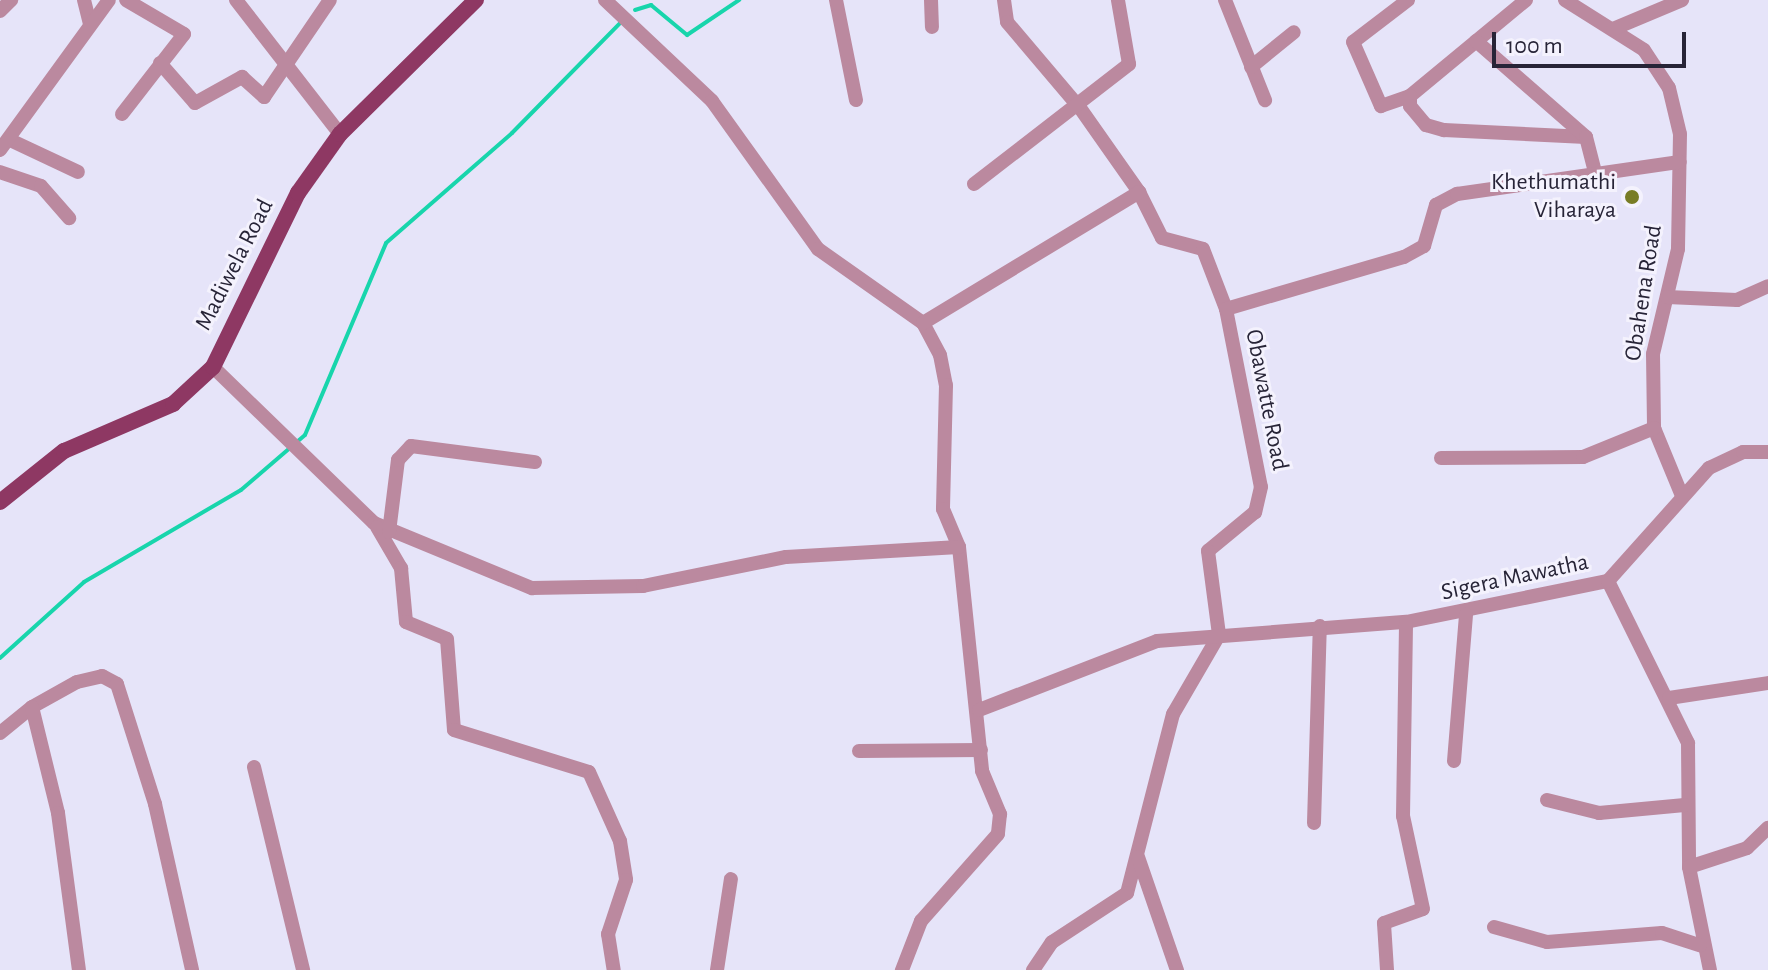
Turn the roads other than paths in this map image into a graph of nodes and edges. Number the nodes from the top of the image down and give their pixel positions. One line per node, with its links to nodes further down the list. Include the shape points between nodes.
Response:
1 (11, 0): 18 (street)
2 (84, 0): 19 (street)
3 (109, 0): 19 (street)
4 (126, 0): 24 (street, via 184,34)
5 (236, 0): 25 (street)
6 (330, 0): 25 (street)
7 (476, 0): 32 (main road, Madiwela Road)
8 (836, 0): 28 (street)
9 (931, 0): 20 (street)
10 (1004, 0): 30 (street, via 1007,22)
11 (1118, 0): 30 (street, via 1129,64)
12 (1225, 0): 26 (street)
13 (1408, 0): 27 (street, via 1353,42 1381,106)
14 (1526, 0): 23 (street)
15 (1565, 0): 21 (street, Obahena Road)
16 (1682, 0): 21 (street)
17 (611, 5): 45 (street, via 712,101 818,249)
18 (0, 11)
19 (90, 24): 34 (street)
20 (932, 27)
21 (1613, 29): 35 (street, Obahena Road, via 1644,50 1669,88)
22 (1294, 32): 26 (street)
23 (1476, 41): 27 (street); 33 (street)
24 (160, 63): 25 (street, via 195,103 242,77 264,97); 31 (street)
25 (284, 66): 32 (street)
26 (1251, 67): 29 (street)
27 (1410, 96): 33 (street, via 1426,125 1444,130)
28 (856, 100)
29 (1265, 100)
30 (1080, 108): 39 (street); 40 (street)
31 (122, 114)
32 (340, 134): 46 (main road, Madiwela Road, via 298,193)
33 (1586, 137): 38 (street)
34 (5, 145): 37 (street)
35 (1680, 162): 38 (street); 43 (street, Obahena Road, via 1678,249)
36 (0, 172): 41 (street, via 41,186)
37 (78, 172)
38 (1596, 176): 44 (street, via 1457,194 1436,205 1424,246 1404,257)
39 (974, 184)
40 (1139, 192): 44 (street, Obawatte Road, via 1171,246 1203,249); 45 (street)
41 (69, 218)
42 (1768, 286): 43 (street, via 1737,300)
43 (1667, 297): 47 (street, Obahena Road, via 1653,354)
44 (1226, 309): 60 (street, Obawatte Road, via 1261,487 1255,512 1208,551)
45 (923, 323): 55 (street, via 946,385 939,476)
46 (213, 367): 52 (main road, Madiwela Road, via 173,404 64,451); 53 (street)
47 (1654, 428): 49 (street, via 1583,457); 51 (street, Obahena Road)
48 (1768, 452): 51 (street, Sigera Mawatha, via 1743,452 1709,468)
49 (1441, 458)
50 (535, 462): 54 (street, via 411,446 398,460)
51 (1682, 496): 56 (street, Sigera Mawatha)
52 (0, 502)
53 (374, 523): 54 (street); 82 (street, via 401,568 406,622 447,639 454,730 589,772 620,841 626,880 608,934)
54 (389, 532): 55 (street, via 532,588 643,586 786,557)
55 (959, 547): 64 (street)
56 (1608, 581): 57 (street, Sigera Mawatha); 62 (street)
57 (1466, 614): 58 (street, Sigera Mawatha); 68 (street)
58 (1406, 622): 59 (street, Sigera Mawatha); 87 (street, via 1403,816 1423,909 1384,923)
59 (1320, 626): 60 (street, Sigera Mawatha); 72 (street)
60 (1219, 635): 64 (street, Sigera Mawatha, via 1157,641); 74 (street, via 1173,714 1142,817)
61 (1768, 683): 62 (street)
62 (1669, 698): 71 (street, via 1688,743)
63 (32, 707): 65 (street); 79 (street, via 58,813); 80 (street, via 77,682 102,676 117,684 155,804)
64 (979, 710): 66 (street)
65 (0, 733)
66 (981, 750): 67 (street); 84 (street, via 1000,814 998,834 921,921)
67 (859, 751)
68 (1454, 761)
69 (254, 767): 81 (street)
70 (1547, 800): 71 (street, via 1599,813)
71 (1685, 805): 75 (street)
72 (1314, 823)
73 (1768, 828): 75 (street, via 1747,848)
74 (1138, 857): 85 (street, via 1127,893 1052,942); 86 (street)
75 (1689, 867): 78 (street)
76 (731, 879): 83 (street)
77 (1494, 927): 78 (street, via 1547,942 1662,933)
78 (1700, 945): 88 (street)
79 (79, 970)
80 (192, 970)
81 (303, 970)
82 (614, 970)
83 (717, 970)
84 (902, 970)
85 (1033, 970)
86 (1177, 970)
87 (1387, 970)
88 (1710, 970)

